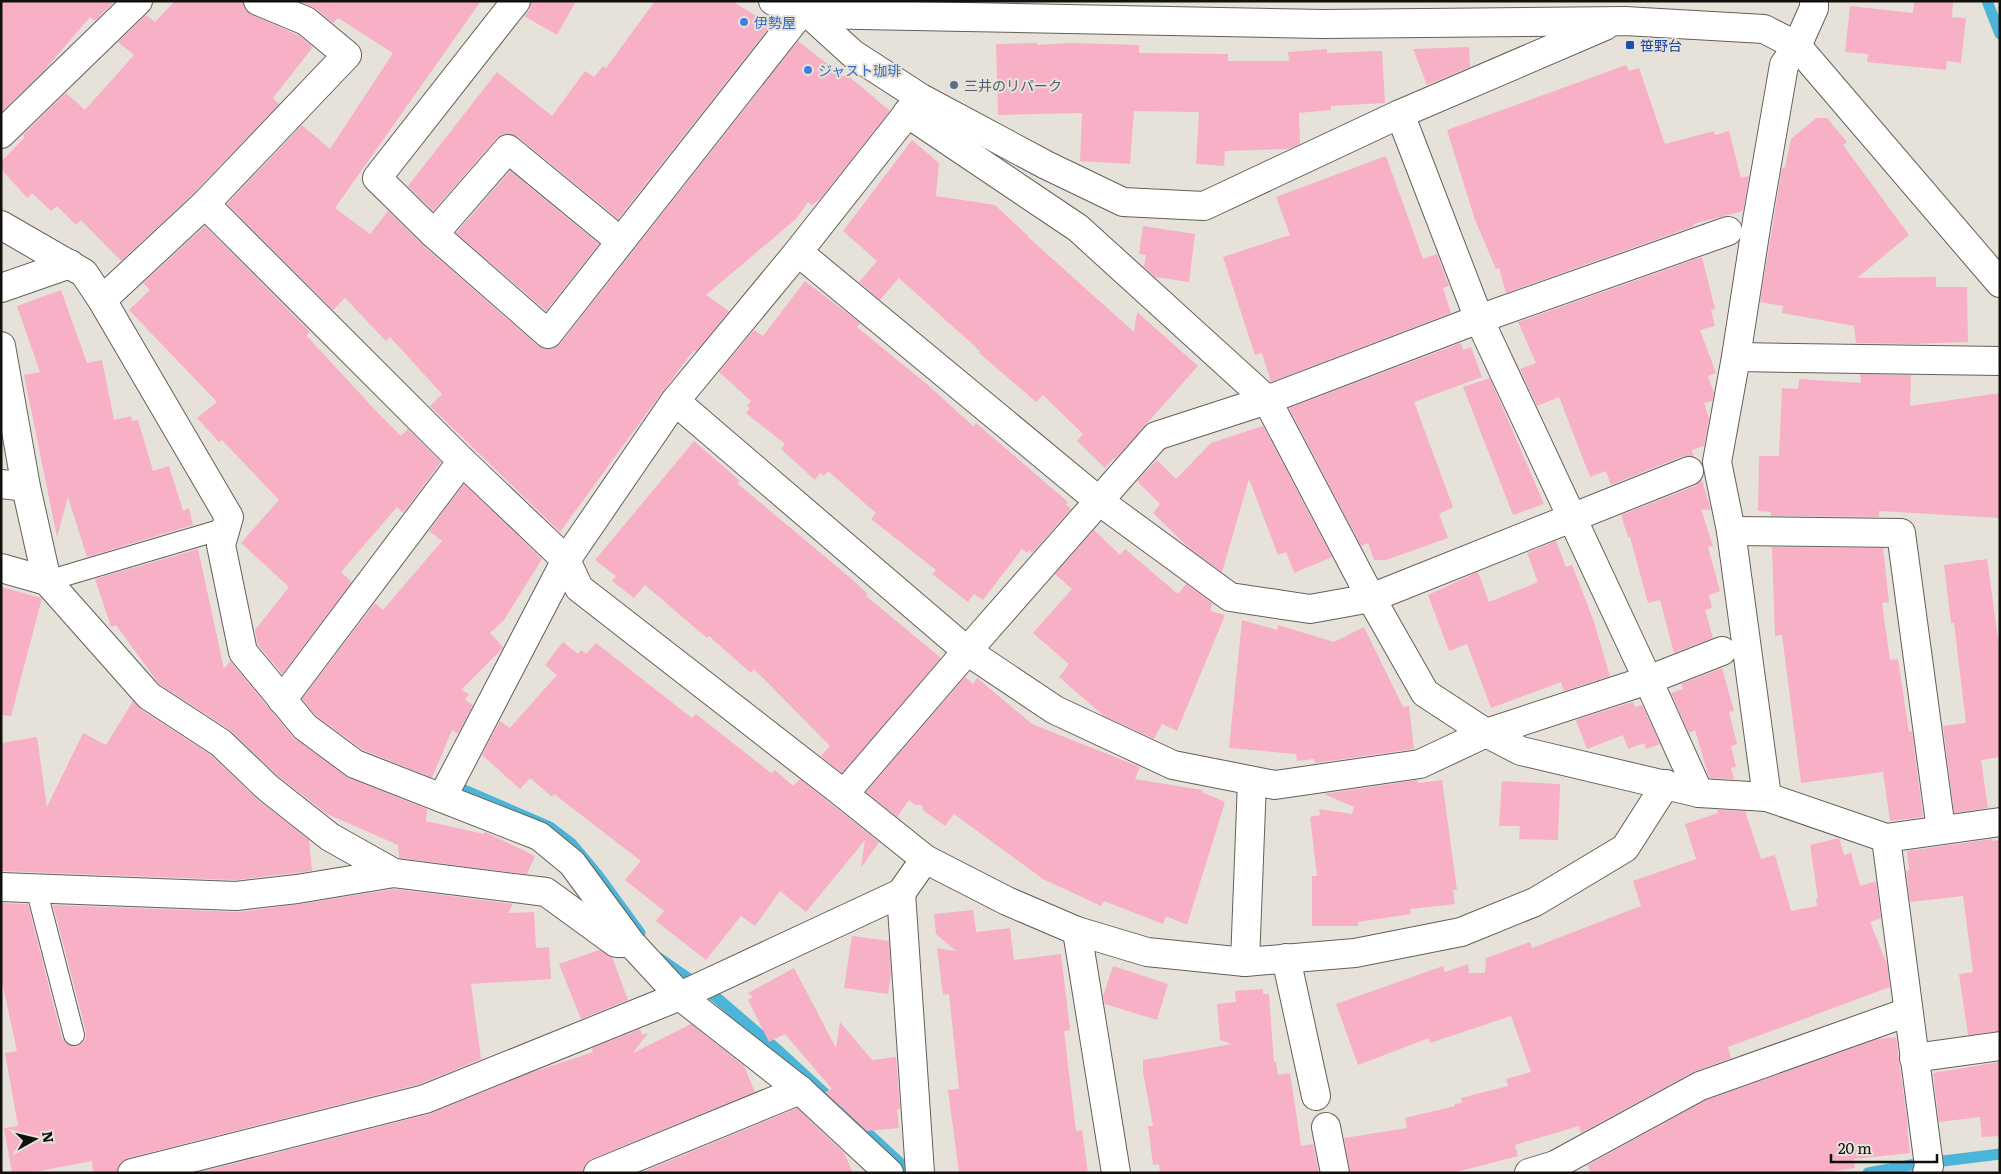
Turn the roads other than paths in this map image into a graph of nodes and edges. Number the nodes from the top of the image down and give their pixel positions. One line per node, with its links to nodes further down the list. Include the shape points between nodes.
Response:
1 (138, 1): 11 (street)
2 (258, 1): 12 (street, via 306,21 347,55)
3 (516, 1): 15 (street, via 377,178)
4 (1814, 1): 8 (street)
5 (789, 7): 6 (street); 9 (street); 16 (street)
6 (1323, 13): 7 (street)
7 (1618, 21): 8 (street, via 1764,29); 10 (street)
8 (1797, 46): 19 (street); 24 (street, via 1784,65)
9 (914, 105): 10 (street, via 1123,202 1204,206); 17 (street); 26 (street, via 1078,228)
10 (1400, 114): 22 (street)
11 (1, 134)
12 (205, 204): 21 (street); 28 (street)
13 (1, 225): 18 (street)
14 (1728, 232): 22 (street)
15 (434, 234): 16 (street, via 508,149); 16 (street, via 548,334)
16 (620, 240)
17 (798, 252): 27 (street); 31 (street)
18 (70, 264): 20 (street); 21 (street, via 84,273)
19 (2000, 283)
20 (1, 288)
21 (102, 300): 33 (street, via 229,517)
22 (1479, 318): 26 (street); 32 (street)
23 (1, 346): 30 (street)
24 (1736, 357): 25 (street); 34 (street, via 1717,462)
25 (2000, 361)
26 (1267, 400): 31 (street, via 1156,436); 38 (street)
27 (675, 401): 35 (street); 39 (street)
28 (462, 462): 35 (street); 42 (street)
29 (1689, 471): 32 (street)
30 (14, 485): 37 (street)
31 (1099, 502): 38 (street, via 1230,597 1310,609); 39 (street)
32 (1572, 516): 38 (street); 41 (street)
33 (226, 528): 37 (lane); 42 (street, via 221,545 243,652)
34 (1730, 531): 48 (street); 51 (street, via 1901,534)
35 (566, 560): 47 (street, via 579,588); 49 (street)
36 (1, 568): 37 (street)
37 (47, 581): 54 (street, via 149,696 221,743 268,788 330,837)
38 (1371, 598): 43 (street, via 1425,693)
39 (967, 651): 44 (street, via 1055,710 1173,765); 47 (street)
40 (1722, 651): 41 (street)
41 (1648, 680): 43 (street); 46 (street)
42 (282, 700): 49 (street, via 305,727 354,764)
43 (1486, 733): 44 (street, via 1420,764 1275,785); 45 (street, via 1521,750)
44 (1252, 781): 61 (street)
45 (1666, 784): 46 (street); 60 (street, via 1625,848 1535,902 1461,932 1355,953)
46 (1699, 793): 48 (street)
47 (844, 794): 53 (street)
48 (1767, 797): 52 (street)
49 (442, 798): 59 (street, via 539,836 572,863)
50 (2000, 822): 51 (street)
51 (1941, 830): 52 (street)
52 (1886, 838): 63 (street)
53 (925, 859): 57 (street); 58 (street, via 1007,901)
54 (394, 873): 56 (street, via 236,896); 59 (street, via 546,892 616,943)
55 (1, 887): 56 (street)
56 (36, 888): 64 (lane)
57 (901, 893): 62 (street); 73 (street)
58 (1077, 931): 61 (street, via 1147,952); 74 (street)
59 (631, 943): 62 (street)
60 (1286, 958): 61 (street); 68 (street)
61 (1245, 962)
62 (680, 996): 67 (street); 70 (street, via 425,1099)
63 (1908, 1012): 66 (street); 76 (street, via 1700,1086 1555,1165)
64 (74, 1035)
65 (2000, 1046): 66 (street)
66 (1914, 1058): 77 (street, via 1929,1166)
67 (800, 1090): 71 (street); 72 (street)
68 (1316, 1096)
69 (1326, 1127): 75 (street)
70 (132, 1173)
71 (598, 1173)
72 (889, 1173)
73 (920, 1173)
74 (1116, 1173)
75 (1335, 1173)
76 (1529, 1173)
77 (1927, 1173)

